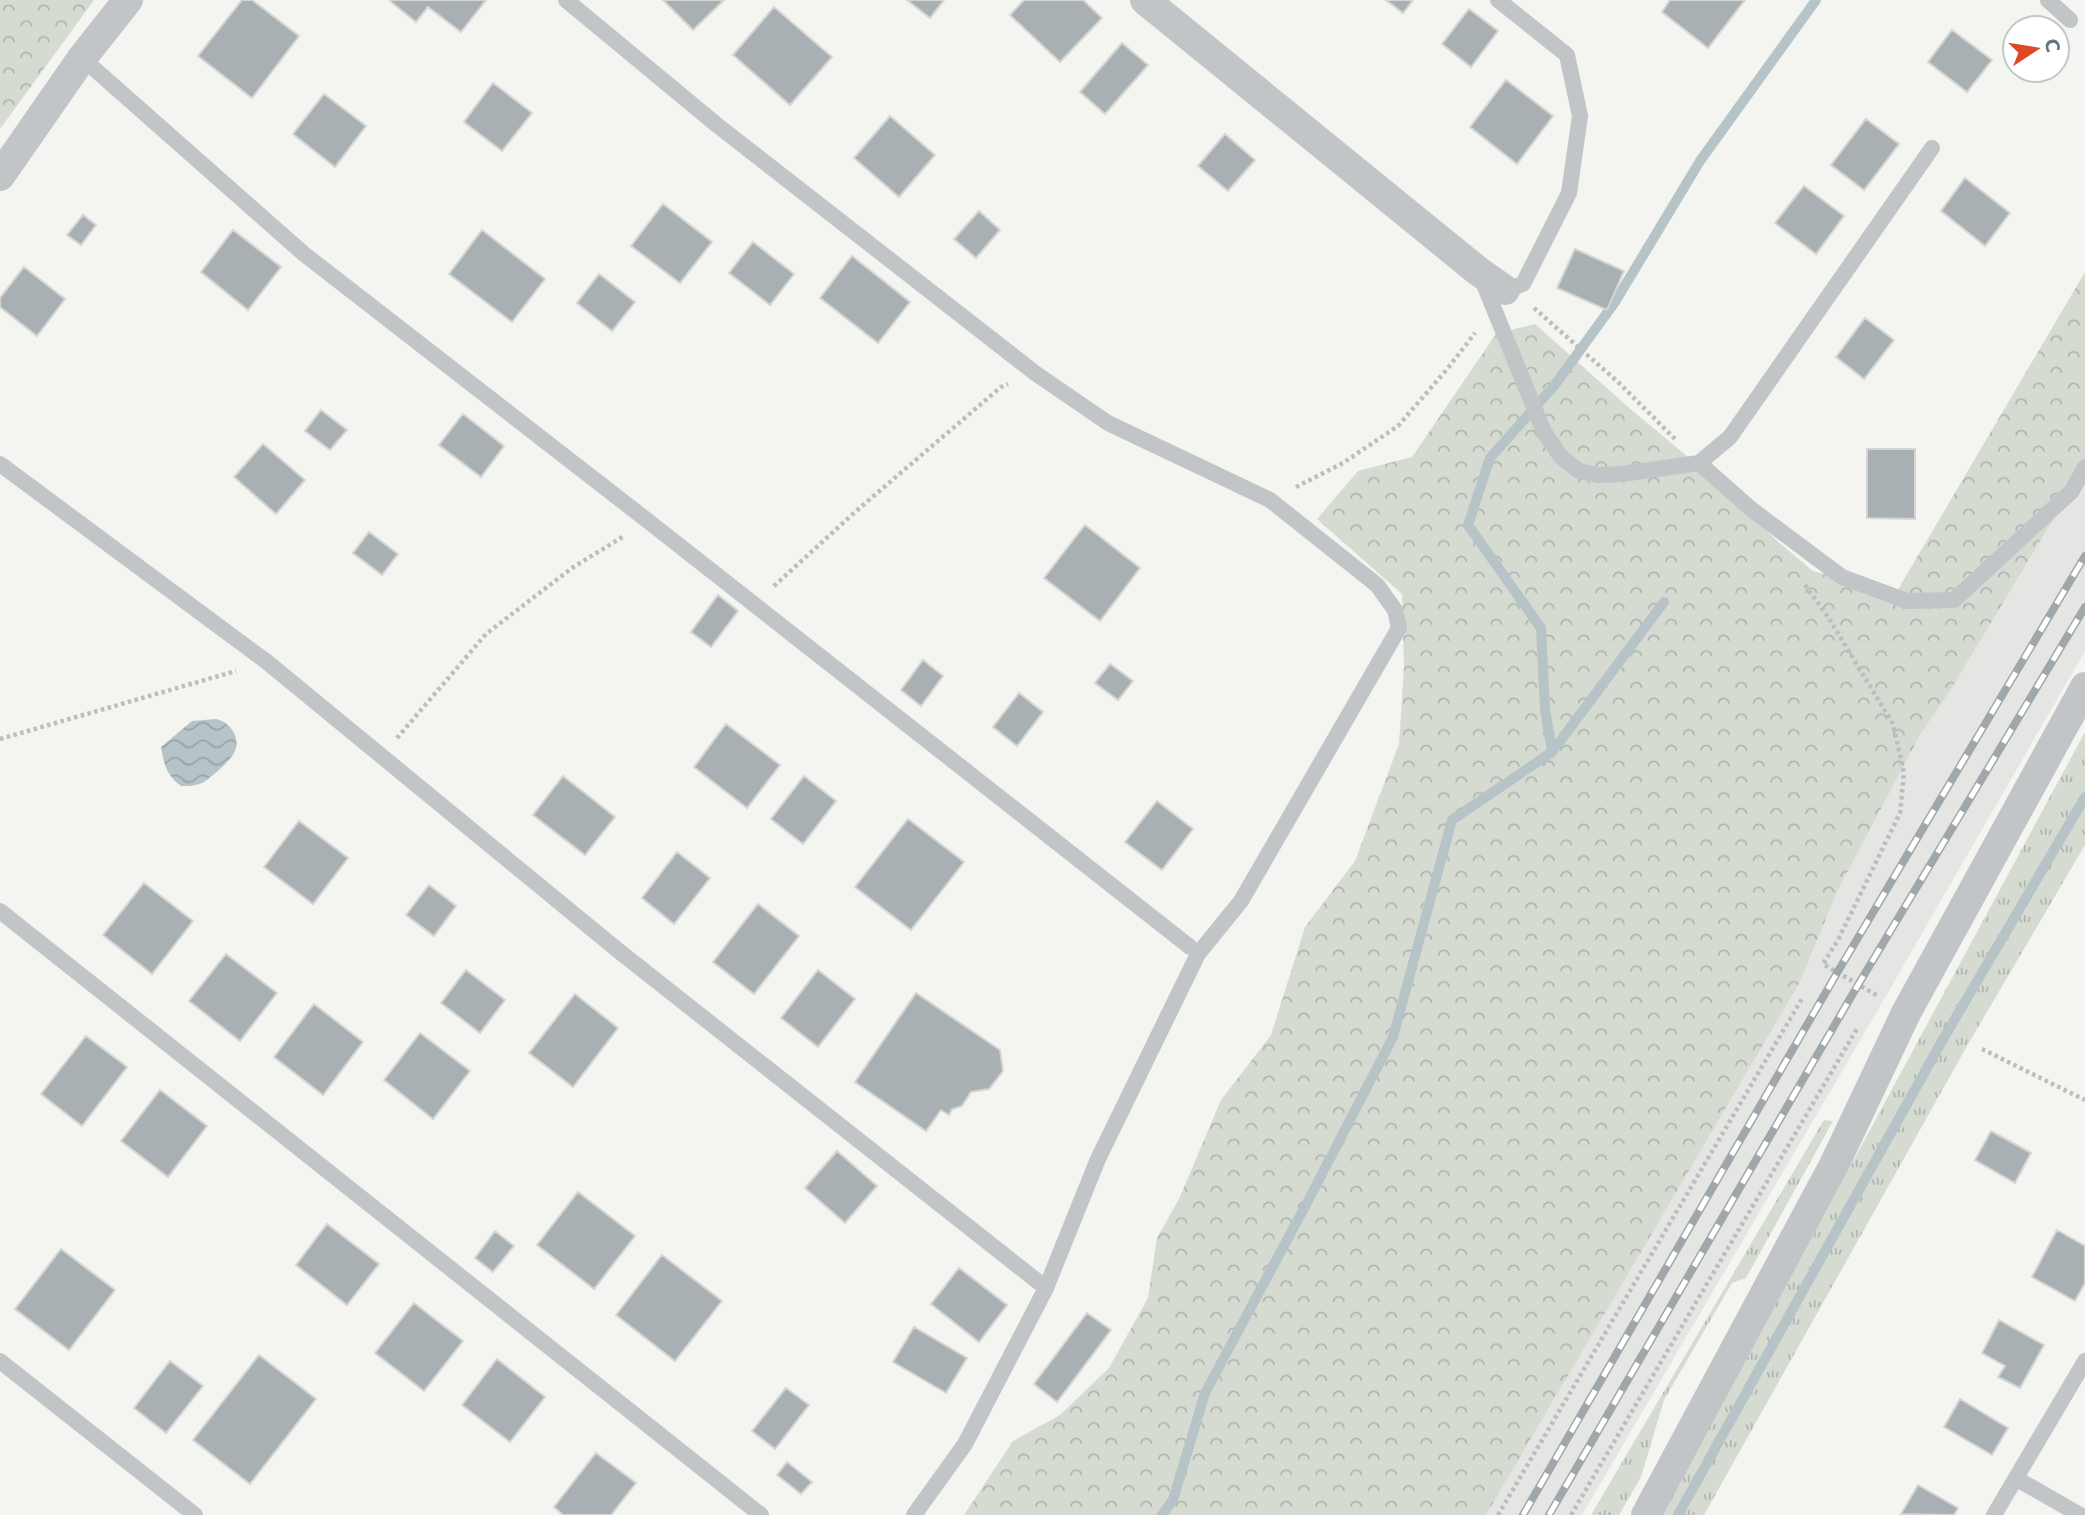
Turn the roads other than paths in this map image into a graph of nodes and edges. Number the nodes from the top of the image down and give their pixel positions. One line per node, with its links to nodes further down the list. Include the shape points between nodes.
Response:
1 (128, 0): 7 (street)
2 (566, 0): 17 (lane, via 716,125 1035,373 1108,423 1270,500 1377,585 1395,610 1399,628 1241,901 1198,954 1098,1159)
3 (1144, 0): 10 (street)
4 (1498, 0): 10 (lane, via 1567,55 1580,116 1569,193 1523,284)
5 (2048, 0): 6 (lane)
6 (2063, 14)
7 (82, 58): 9 (street); 16 (lane, via 303,254)
8 (1932, 148): 11 (lane, via 1730,438)
9 (0, 176)
10 (1508, 300): 11 (lane, via 1530,401 1561,457 1578,471 1598,475)
11 (1699, 463): 13 (lane, via 1751,509 1842,577 1907,601 1954,600 2072,491)
12 (0, 464): 17 (lane, via 267,662 620,952)
13 (2085, 467)
14 (2085, 687): 24 (street, via 1906,1013 1833,1165)
15 (0, 911): 22 (lane)
16 (1190, 947)
17 (1046, 1288): 23 (lane, via 965,1444)
18 (0, 1361): 21 (lane)
19 (2085, 1361): 20 (lane)
20 (2017, 1479): 25 (lane); 26 (lane)
21 (195, 1515)
22 (761, 1515)
23 (914, 1515)
24 (1646, 1515)
25 (1994, 1515)
26 (2080, 1515)

